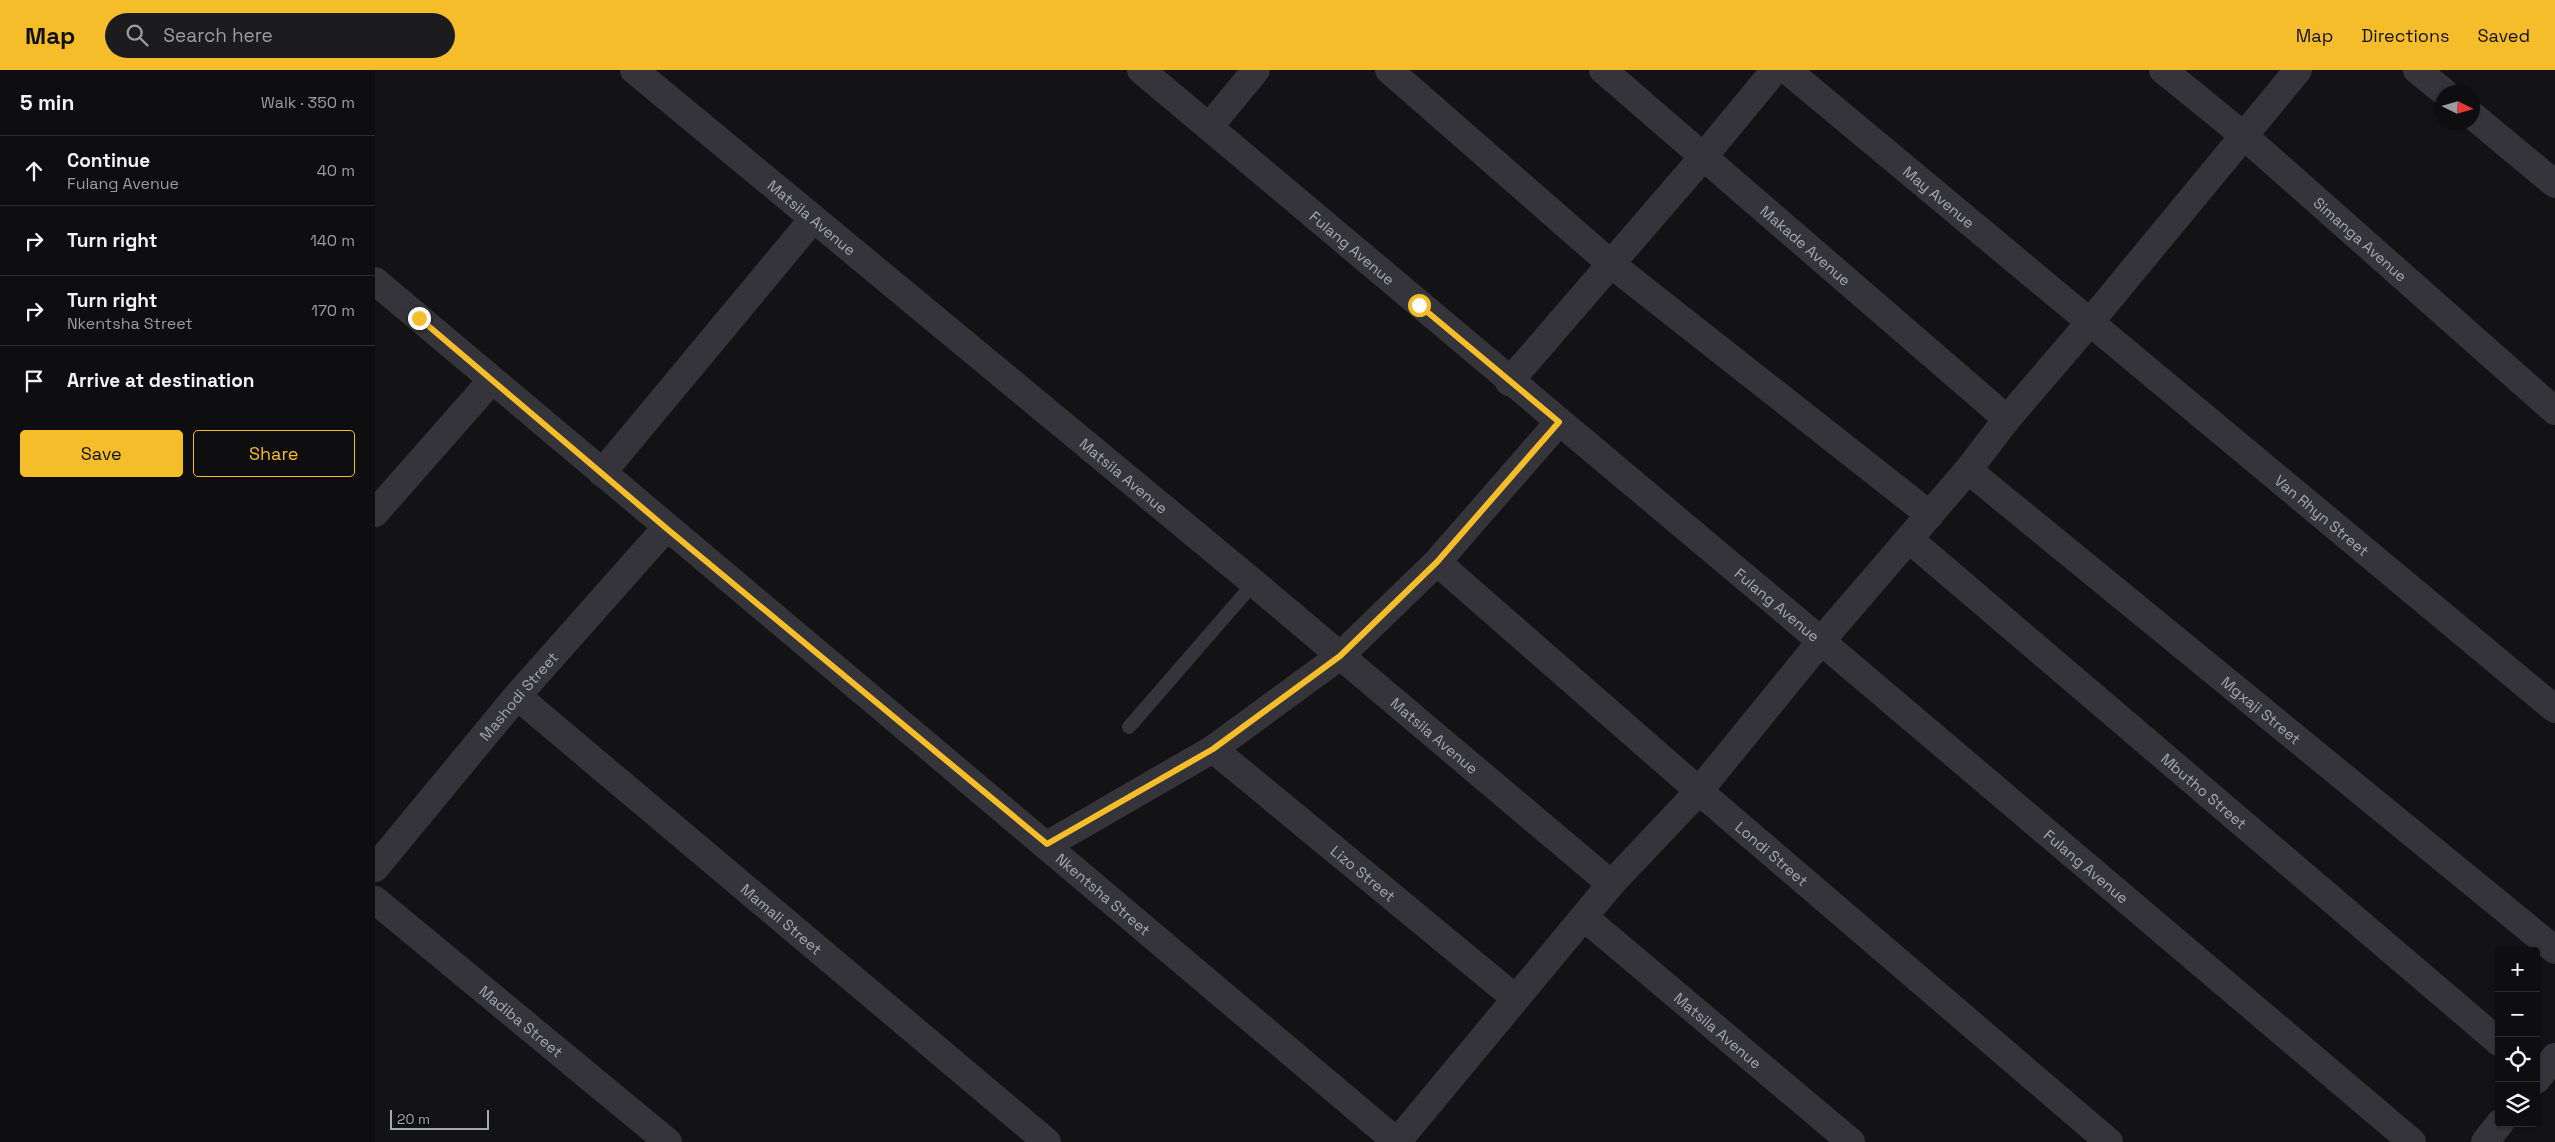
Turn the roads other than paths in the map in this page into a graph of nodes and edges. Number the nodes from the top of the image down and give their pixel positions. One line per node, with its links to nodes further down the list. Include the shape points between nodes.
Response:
1 (634, 70): 17 (street, Matsila Avenue)
2 (1141, 70): 13 (street, Fulang Avenue)
3 (1256, 70): 13 (street)
4 (1389, 70): 18 (street)
5 (1603, 70): 15 (street, Makade Avenue)
6 (1775, 70): 15 (street)
7 (1787, 70): 20 (street, May Avenue)
8 (2163, 70): 14 (street, Simanga Avenue)
9 (2298, 70): 14 (street)
10 (2417, 70): 11 (street)
11 (2435, 85)
12 (2480, 122): 16 (street)
13 (1209, 126): 22 (street, Fulang Avenue)
14 (2243, 135): 20 (street); 23 (street, Simanga Avenue)
15 (1704, 156): 18 (street); 24 (street, Makade Avenue)
16 (2555, 184)
17 (813, 219): 27 (street); 33 (street, Matsila Avenue)
18 (1611, 264): 22 (street); 29 (street)
19 (375, 281): 21 (street, Nkentsha Street)
20 (2091, 321): 24 (street); 37 (street, Van Rhyn Street)
21 (492, 380): 27 (street, Nkentsha Street); 28 (street)
22 (1509, 382): 25 (street, Fulang Avenue)
23 (2555, 411)
24 (2007, 419): 26 (street)
25 (1559, 422): 32 (street); 34 (street, Fulang Avenue)
26 (1968, 470): 29 (street); 46 (street, Mgxaji Street)
27 (602, 473): 30 (street, Nkentsha Street)
28 (375, 513)
29 (1930, 515): 31 (street)
30 (666, 528): 36 (street, Mashodi Street); 41 (street, Nkentsha Street)
31 (1909, 539): 34 (street); 48 (street, Mbutho Street)
32 (1437, 562): 35 (street); 40 (street, Londi Street)
33 (1254, 583): 35 (street, Matsila Avenue); 38 (lane)
34 (1821, 641): 40 (street); 55 (street, Fulang Avenue)
35 (1340, 656): 39 (street); 43 (street, Matsila Avenue)
36 (517, 696): 42 (street, Mashodi Street); 51 (street, Mamali Street)
37 (2555, 709)
38 (1129, 727)
39 (1213, 749): 41 (street); 47 (street, Lizo Street)
40 (1699, 791): 43 (street); 54 (street, Londi Street)
41 (1047, 844): 52 (street, Nkentsha Street)
42 (375, 868)
43 (1611, 884): 45 (street)
44 (375, 900): 50 (street, Madiba Street)
45 (1585, 918): 47 (street); 53 (street, Matsila Avenue)
46 (2555, 950)
47 (1515, 998): 52 (street)
48 (2495, 1039)
49 (2497, 1127): 56 (street)
50 (668, 1142)
51 (1047, 1142)
52 (1397, 1142)
53 (1851, 1142)
54 (2109, 1142)
55 (2412, 1142)
56 (2485, 1142)

